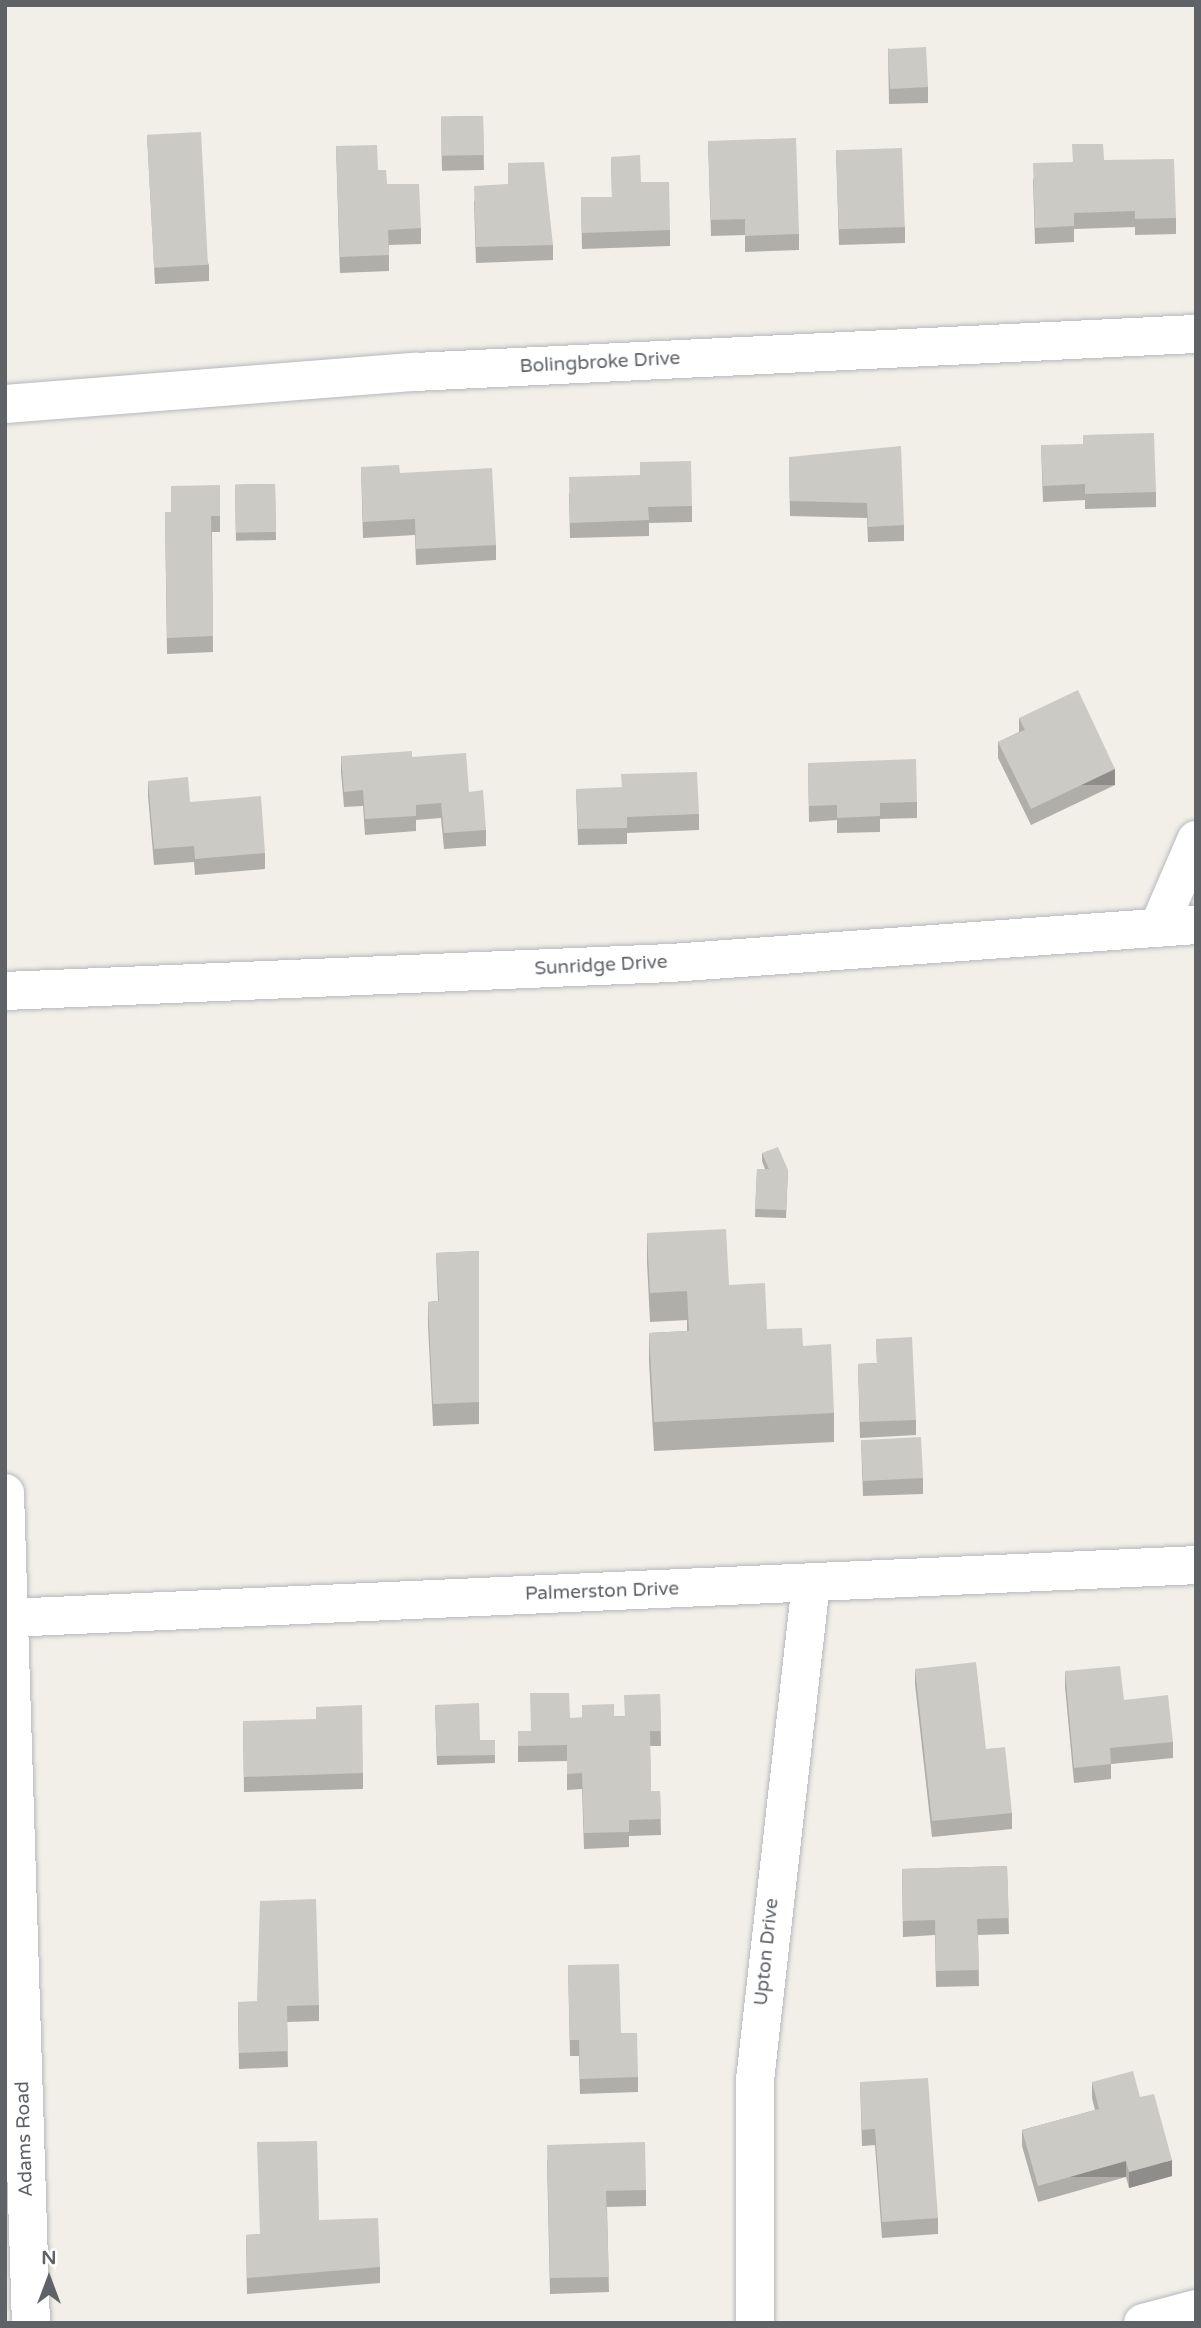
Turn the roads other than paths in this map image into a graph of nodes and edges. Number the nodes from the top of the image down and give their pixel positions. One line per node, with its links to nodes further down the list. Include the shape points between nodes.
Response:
1 (1196, 334): 2 (street, Bolingbroke Drive, via 415,372)
2 (5, 404)
3 (1196, 840): 5 (street)
4 (1196, 926): 5 (street, Sunridge Drive)
5 (1158, 928): 6 (street, Sunridge Drive, via 671,963)
6 (5, 991)
7 (5, 1493): 10 (street, Adams Road)
8 (1196, 1565): 9 (street, Palmerston Drive)
9 (811, 1583): 10 (street, Palmerston Drive); 14 (street, Upton Drive, via 755,2080)
10 (8, 1618): 11 (street, Adams Road)
11 (11, 1925): 13 (street, Adams Road)
12 (1196, 2309): 15 (street)
13 (31, 2323)
14 (755, 2323)
15 (1143, 2323)

